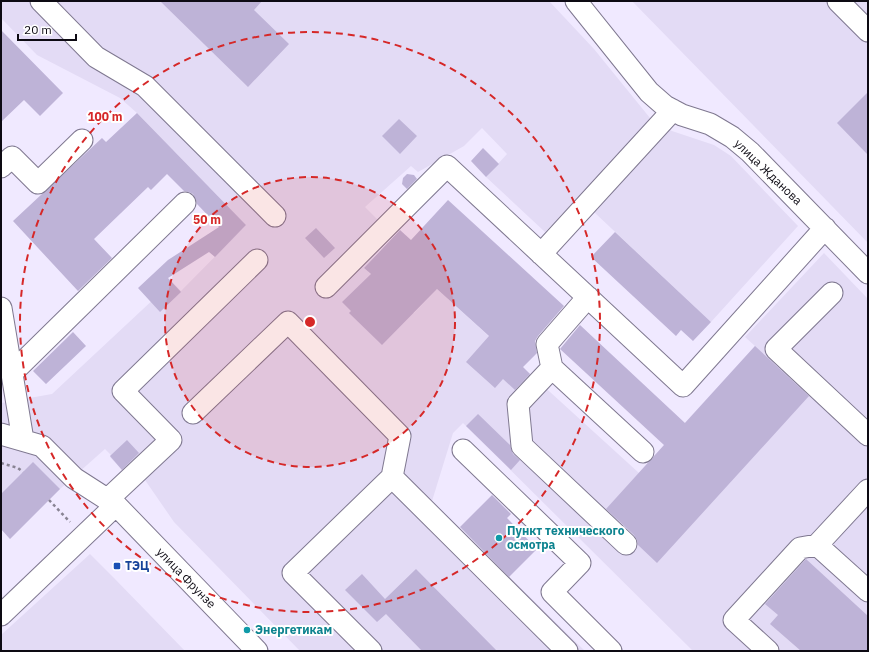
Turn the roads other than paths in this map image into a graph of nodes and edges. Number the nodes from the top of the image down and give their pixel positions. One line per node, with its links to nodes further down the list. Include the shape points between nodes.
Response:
1 (40, 1): 9 (street, via 96,57 145,86)
2 (576, 1): 5 (street, улица Жданова, via 649,92)
3 (838, 1): 4 (street)
4 (868, 31)
5 (673, 110): 10 (street, улица Жданова, via 710,124 732,137); 11 (street)
6 (82, 140): 7 (street, via 38,183 12,157)
7 (1, 167)
8 (185, 203): 19 (street)
9 (275, 216)
10 (825, 228): 13 (street, улица Жданова); 16 (street, via 683,386)
11 (541, 254): 14 (street, via 447,166); 16 (street)
12 (256, 260): 28 (street, via 123,391 171,440)
13 (868, 272)
14 (326, 287)
15 (832, 293): 22 (street, via 776,349)
16 (588, 297): 18 (street, via 547,344)
17 (1, 308): 19 (street)
18 (552, 368): 25 (street); 29 (street, via 518,404 522,446)
19 (12, 373): 23 (street)
20 (193, 413): 26 (street, via 288,322 400,436)
21 (1, 434): 23 (street, улица Фрунзе)
22 (868, 435)
23 (23, 440): 28 (street, улица Фрунзе, via 42,446 74,478)
24 (463, 450): 36 (street, via 580,563 552,592)
25 (643, 452)
26 (392, 477): 34 (street, via 293,573); 35 (street)
27 (868, 490): 30 (street)
28 (111, 502): 32 (street); 33 (street, улица Фрунзе)
29 (626, 544)
30 (817, 546): 31 (street); 37 (street, via 800,548 734,620)
31 (868, 591)
32 (1, 615)
33 (256, 651)
34 (371, 651)
35 (567, 651)
36 (612, 651)
37 (768, 651)

